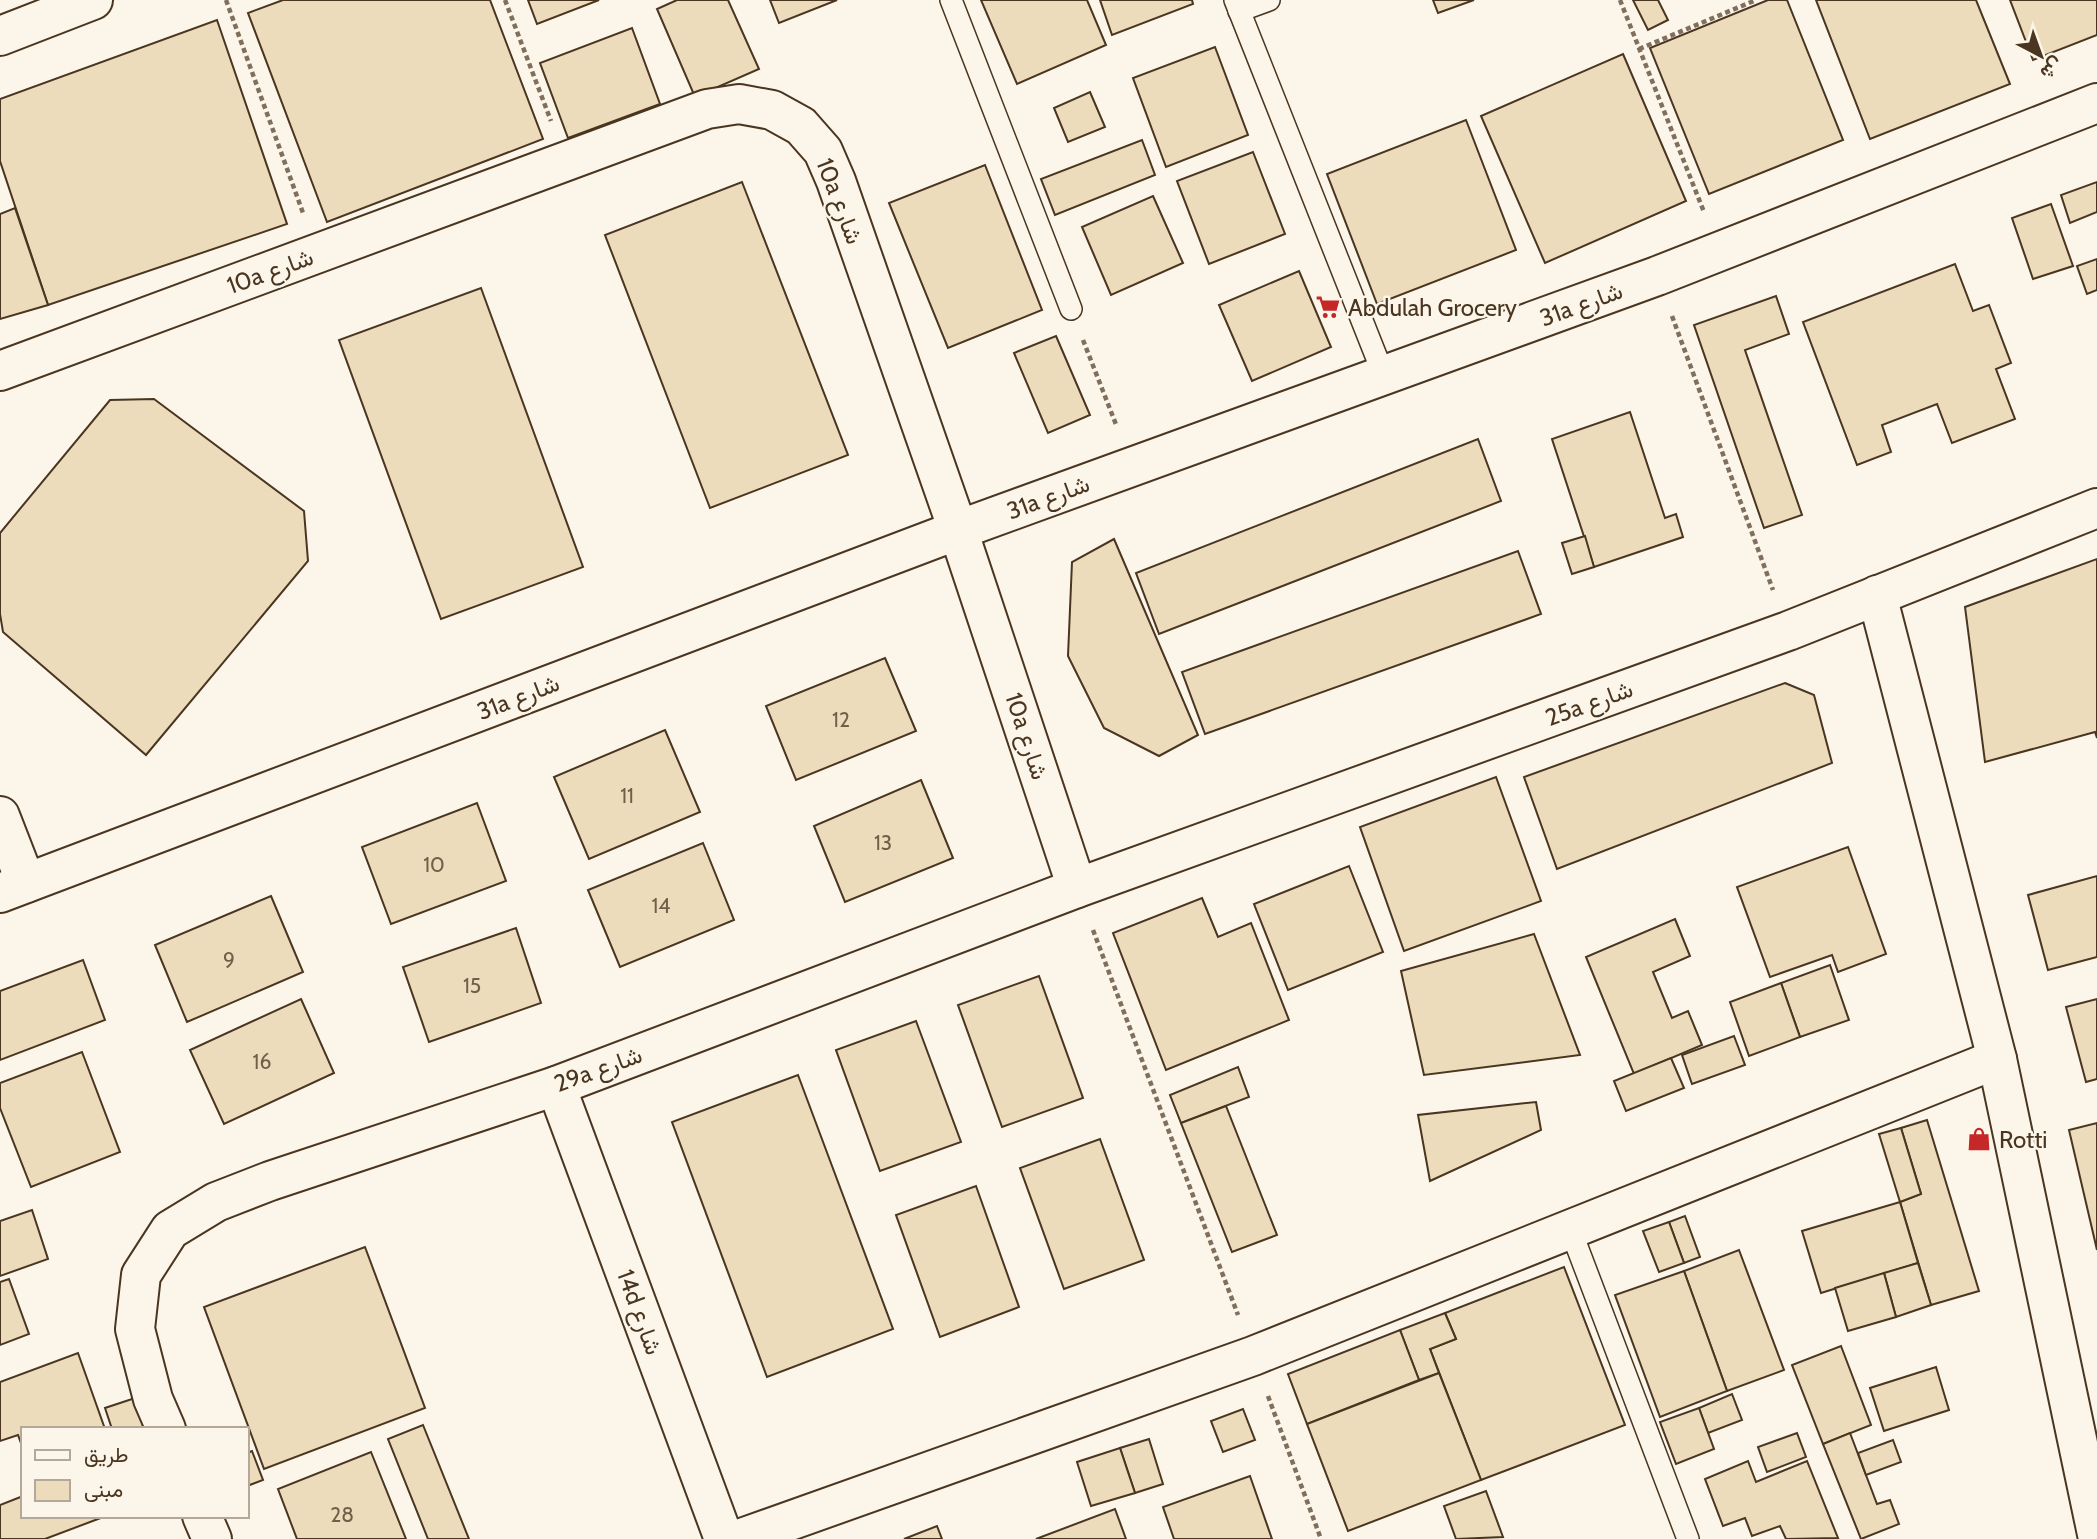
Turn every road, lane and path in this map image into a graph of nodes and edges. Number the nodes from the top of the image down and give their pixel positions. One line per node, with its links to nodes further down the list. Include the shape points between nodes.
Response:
1 (93, 0): 9 (street)
2 (226, 0): 14 (path)
3 (505, 0): 12 (path)
4 (951, 0): 16 (lane)
5 (1269, 0): 8 (lane)
6 (1620, 0): 10 (path)
7 (1756, 0): 10 (path)
8 (1237, 6): 18 (lane)
9 (0, 36)
10 (1639, 49): 13 (path)
11 (2097, 103): 13 (street, 31a شارع)
12 (566, 161): 14 (street, 10a شارع); 21 (street, 10a شارع, via 718,107 739,104 772,110 801,126 823,151 836,181)
13 (1719, 251): 15 (street, 31a شارع)
14 (317, 254): 17 (street, 10a شارع)
15 (1657, 276): 18 (street, 31a شارع); 23 (path)
16 (1071, 309): 19 (path)
17 (0, 370)
18 (1384, 376): 19 (street, 31a شارع)
19 (1133, 467): 21 (street, 31a شارع)
20 (2097, 508): 22 (street, 25a شارع)
21 (958, 530): 25 (street, 31a شارع); 26 (street, 10a شارع)
22 (1877, 596): 23 (street, 25a شارع); 27 (street)
23 (1788, 631): 26 (street, 25a شارع)
24 (0, 816): 25 (street)
25 (13, 888)
26 (1077, 888): 28 (street, 29a شارع); 30 (path)
27 (1997, 1059): 29 (street); 33 (street)
28 (555, 1086): 31 (street, 29a شارع, via 270,1181 216,1202 170,1230 141,1275 135,1329); 35 (street, 14d شارع)
29 (1571, 1231): 30 (street); 38 (lane)
30 (1253, 1356): 36 (street); 37 (path)
31 (165, 1427)
32 (203, 1518): 34 (street)
33 (2097, 1537)
34 (212, 1539)
35 (724, 1539)
36 (738, 1539)
37 (1321, 1539)
38 (1688, 1539)

